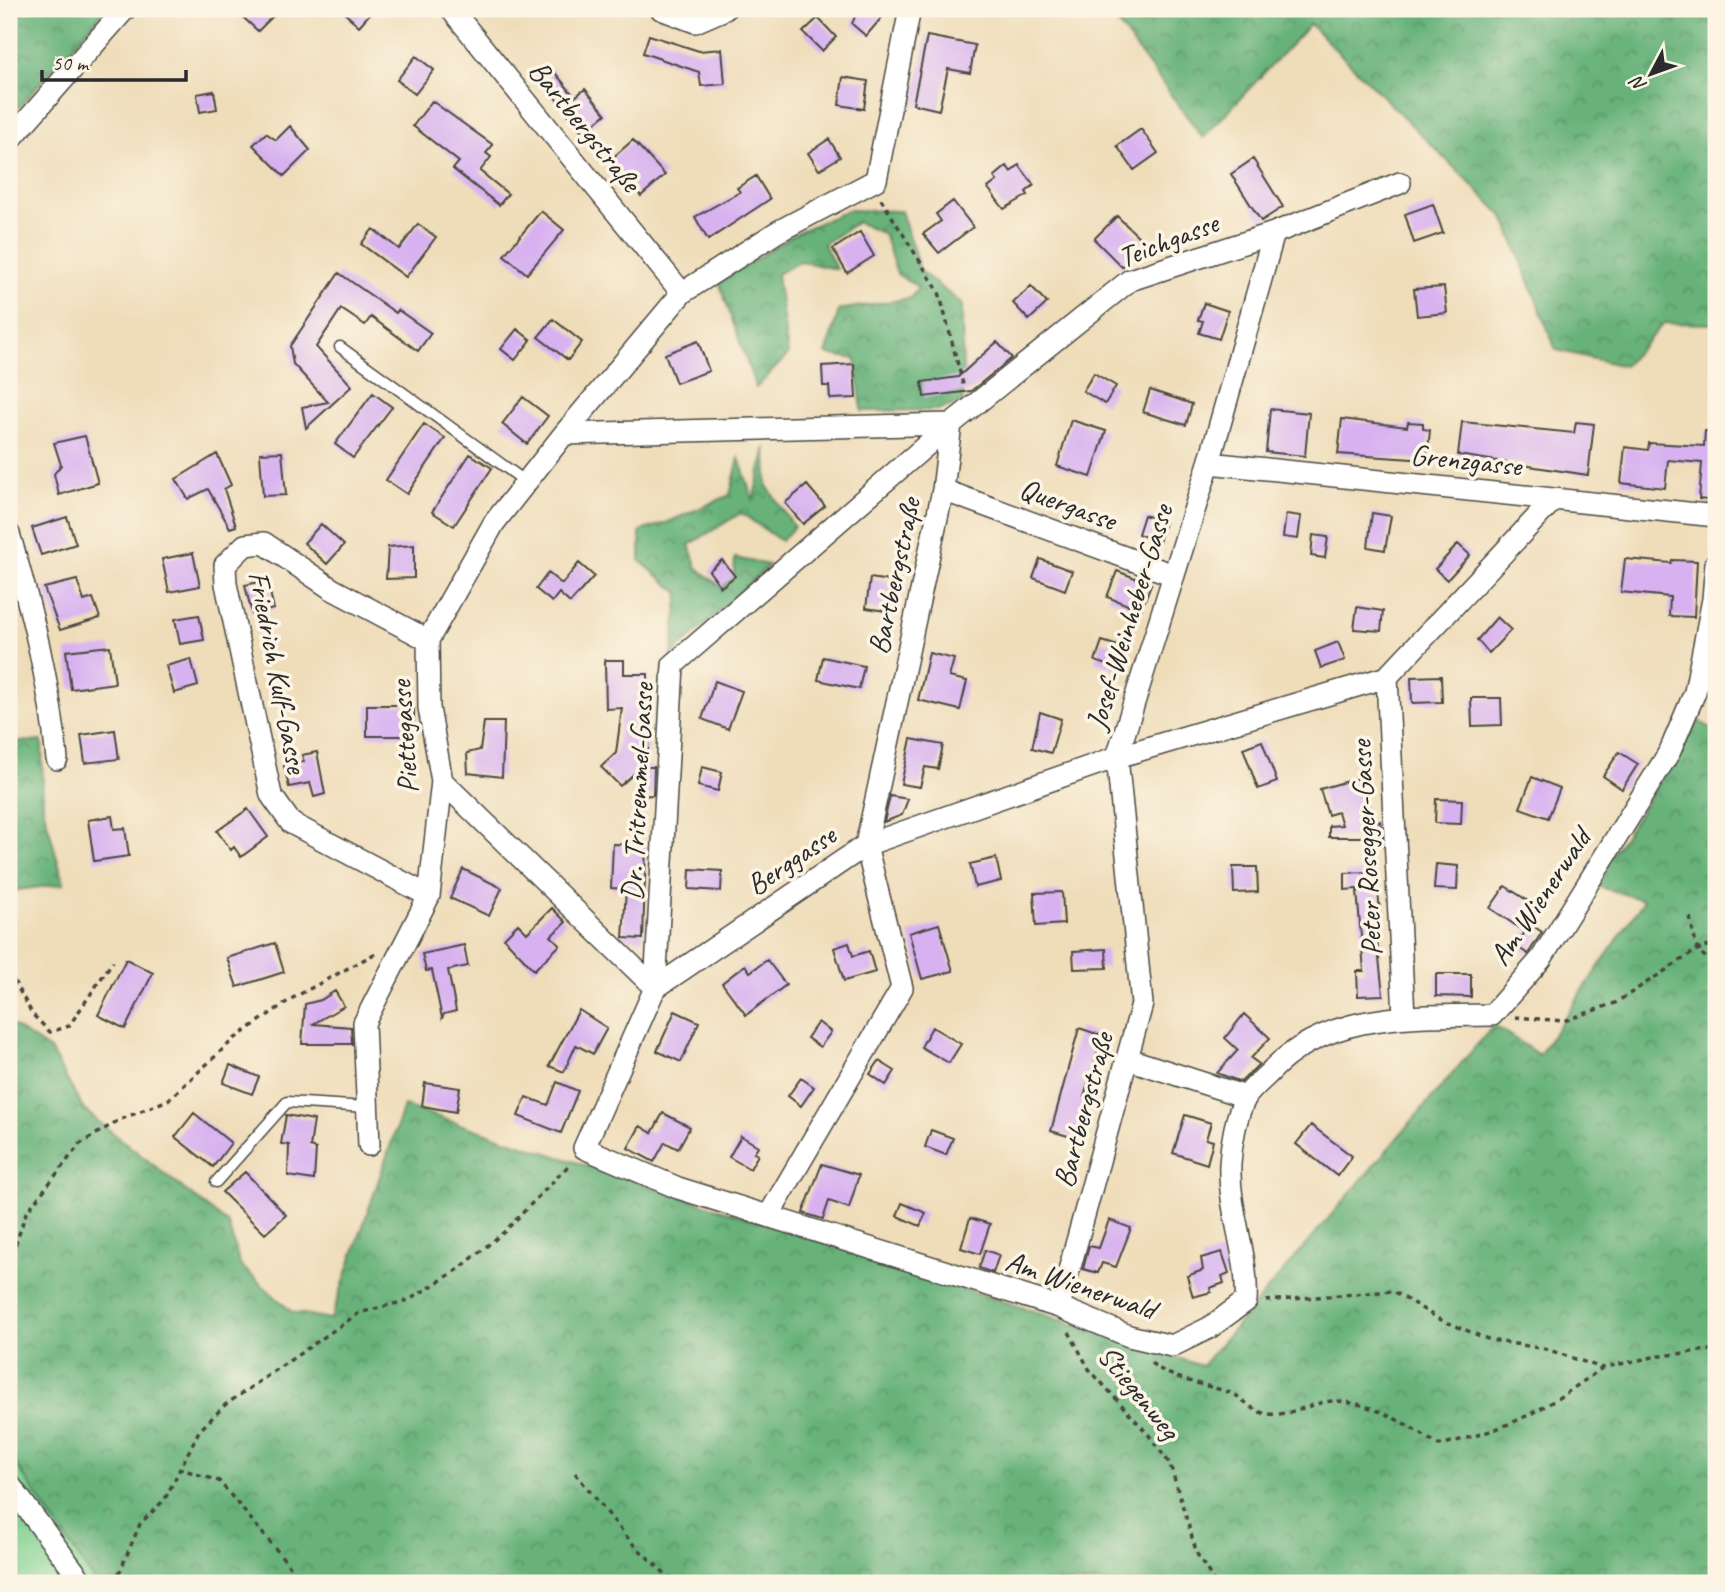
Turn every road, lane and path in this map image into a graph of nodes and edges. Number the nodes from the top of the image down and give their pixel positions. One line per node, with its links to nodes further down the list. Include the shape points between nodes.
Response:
1 (125, 9): 6 (street)
2 (451, 9): 10 (street, Bartbergstraße)
3 (661, 9): 4 (street, via 695,22)
4 (725, 9)
5 (911, 9): 7 (street)
6 (9, 141)
7 (876, 180): 10 (street, via 777,232); 12 (path, via 881,200 939,292)
8 (1399, 183): 9 (street, Teichgasse)
9 (1274, 233): 12 (street, Teichgasse, via 1130,280); 15 (street, Josef-Weinheber-Gasse)
10 (682, 293): 14 (street)
11 (340, 348): 16 (lane)
12 (969, 409): 13 (street, Teichgasse)
13 (951, 424): 14 (street); 17 (street, Bartbergstraße); 37 (street, Dr. Tritremmel-Gasse, via 673,665)
14 (564, 434): 16 (street, Piettegasse)
15 (1209, 463): 18 (street, Grenzgasse); 22 (street, Josef-Weinheber-Gasse)
16 (526, 482): 23 (street, Piettegasse, via 482,542)
17 (943, 490): 22 (street, Quergasse); 28 (street, Bartbergstraße)
18 (1554, 499): 19 (street, Grenzgasse); 24 (street)
19 (1716, 516)
20 (9, 534): 26 (street, via 37,626)
21 (1716, 564): 38 (street, Am Wienerwald, via 1695,692 1670,751 1541,959)
22 (1173, 575): 25 (street, Josef-Weinheber-Gasse)
23 (428, 640): 27 (street, Piettegasse, via 429,708); 29 (street, Friedrich Kulf-Gasse, via 332,589 264,543 245,545 225,565 271,795 291,822)
24 (1387, 677): 25 (street, Josef-Weinheber-Gasse); 39 (street, Peter Rosegger-Gasse)
25 (1117, 757): 28 (street); 40 (street, Bartbergstraße, via 1142,1004)
26 (57, 759)
27 (442, 781): 29 (street, Piettegasse); 37 (street)
28 (866, 845): 37 (street, Berggasse); 46 (street, Berggasse, via 902,988)
29 (429, 896): 42 (street, Piettegasse, via 364,1023)
30 (1690, 917): 33 (path)
31 (1716, 943): 33 (path)
32 (379, 950): 47 (path, via 291,999 234,1039 168,1100 119,1120 80,1144 26,1213)
33 (1697, 950): 35 (path); 38 (path, via 1615,1003 1564,1021)
34 (113, 961): 36 (path, via 69,1026 50,1032 33,1015)
35 (1716, 966)
36 (9, 972)
37 (655, 988): 44 (street, Dr. Tritremmel-Gasse)
38 (1492, 1015): 39 (street)
39 (1404, 1016): 41 (street, via 1334,1029 1306,1042 1286,1055)
40 (1128, 1059): 41 (street); 49 (street, Bartbergstraße)
41 (1246, 1097): 48 (street, via 1230,1164 1234,1221 1248,1273)
42 (367, 1107): 43 (street, Piettegasse); 45 (lane, via 287,1102)
43 (369, 1145)
44 (584, 1148): 46 (street, Am Wienerwald, via 678,1188); 54 (path, via 503,1232 459,1269 409,1300 359,1313 225,1405 199,1431)
45 (216, 1182)
46 (769, 1215): 49 (street, Am Wienerwald)
47 (9, 1264)
48 (1246, 1301): 49 (street, Am Wienerwald, via 1209,1328 1171,1346 1129,1336); 52 (path, via 1393,1291 1439,1319 1490,1340 1546,1349)
49 (1059, 1307): 61 (path, Stiegenweg, via 1089,1368 1170,1464 1197,1554)
50 (1716, 1349): 52 (path)
51 (1149, 1361): 52 (path, via 1164,1373 1198,1386 1233,1393 1262,1413 1302,1410 1334,1401 1369,1406 1440,1445 1516,1422 1547,1407)
52 (1602, 1368)
53 (9, 1415): 56 (path)
54 (177, 1468): 58 (path, via 165,1499 140,1524); 59 (path, via 219,1480)
55 (575, 1473): 60 (path, via 632,1543)
56 (12, 1489): 57 (street)
57 (83, 1583)
58 (115, 1583)
59 (304, 1583)
60 (675, 1583)
61 (1215, 1583)

